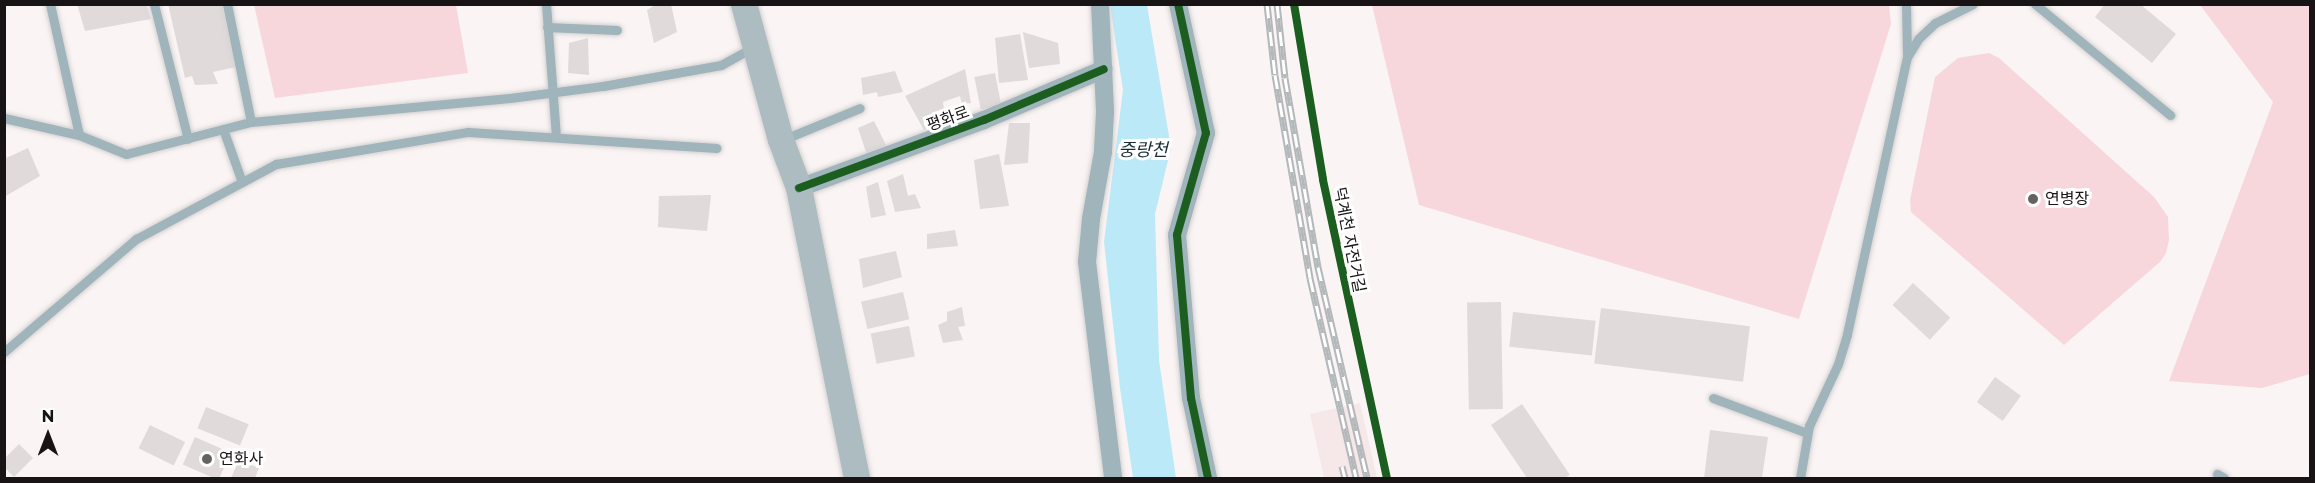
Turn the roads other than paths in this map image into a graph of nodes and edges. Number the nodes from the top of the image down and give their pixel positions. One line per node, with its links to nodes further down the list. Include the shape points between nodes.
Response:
1 (50, 4): 22 (lane)
2 (154, 4): 24 (lane)
3 (227, 4): 20 (lane)
4 (546, 4): 11 (lane)
5 (744, 4): 13 (main road)
6 (1100, 4): 15 (street)
7 (1178, 4): 34 (street, via 1206,133 1177,235 1191,398)
8 (1906, 4): 14 (lane)
9 (1973, 4): 14 (lane, via 1935,23)
10 (2035, 4): 18 (lane)
11 (547, 27): 12 (lane); 16 (lane)
12 (617, 30)
13 (755, 46): 16 (lane, via 721,65); 25 (main road)
14 (1907, 57): 31 (lane, via 1847,334)
15 (1104, 69): 28 (street, 평화로, via 984,120); 33 (street, via 1103,153 1087,261)
16 (552, 93): 20 (lane); 23 (lane)
17 (860, 108): 25 (lane)
18 (2170, 115)
19 (4, 118): 22 (lane)
20 (252, 122): 21 (lane)
21 (223, 129): 24 (lane); 27 (lane)
22 (79, 135): 24 (lane, via 126,154)
23 (556, 138): 26 (lane); 27 (lane, via 468,132 276,164)
24 (188, 139)
25 (781, 140): 28 (main road)
26 (716, 148)
27 (242, 182): 29 (lane, via 136,239)
28 (799, 188): 32 (main road)
29 (4, 352)
30 (1713, 398): 31 (lane)
31 (1808, 433): 35 (lane)
32 (857, 478)
33 (1113, 478)
34 (1208, 478)
35 (1800, 478)

